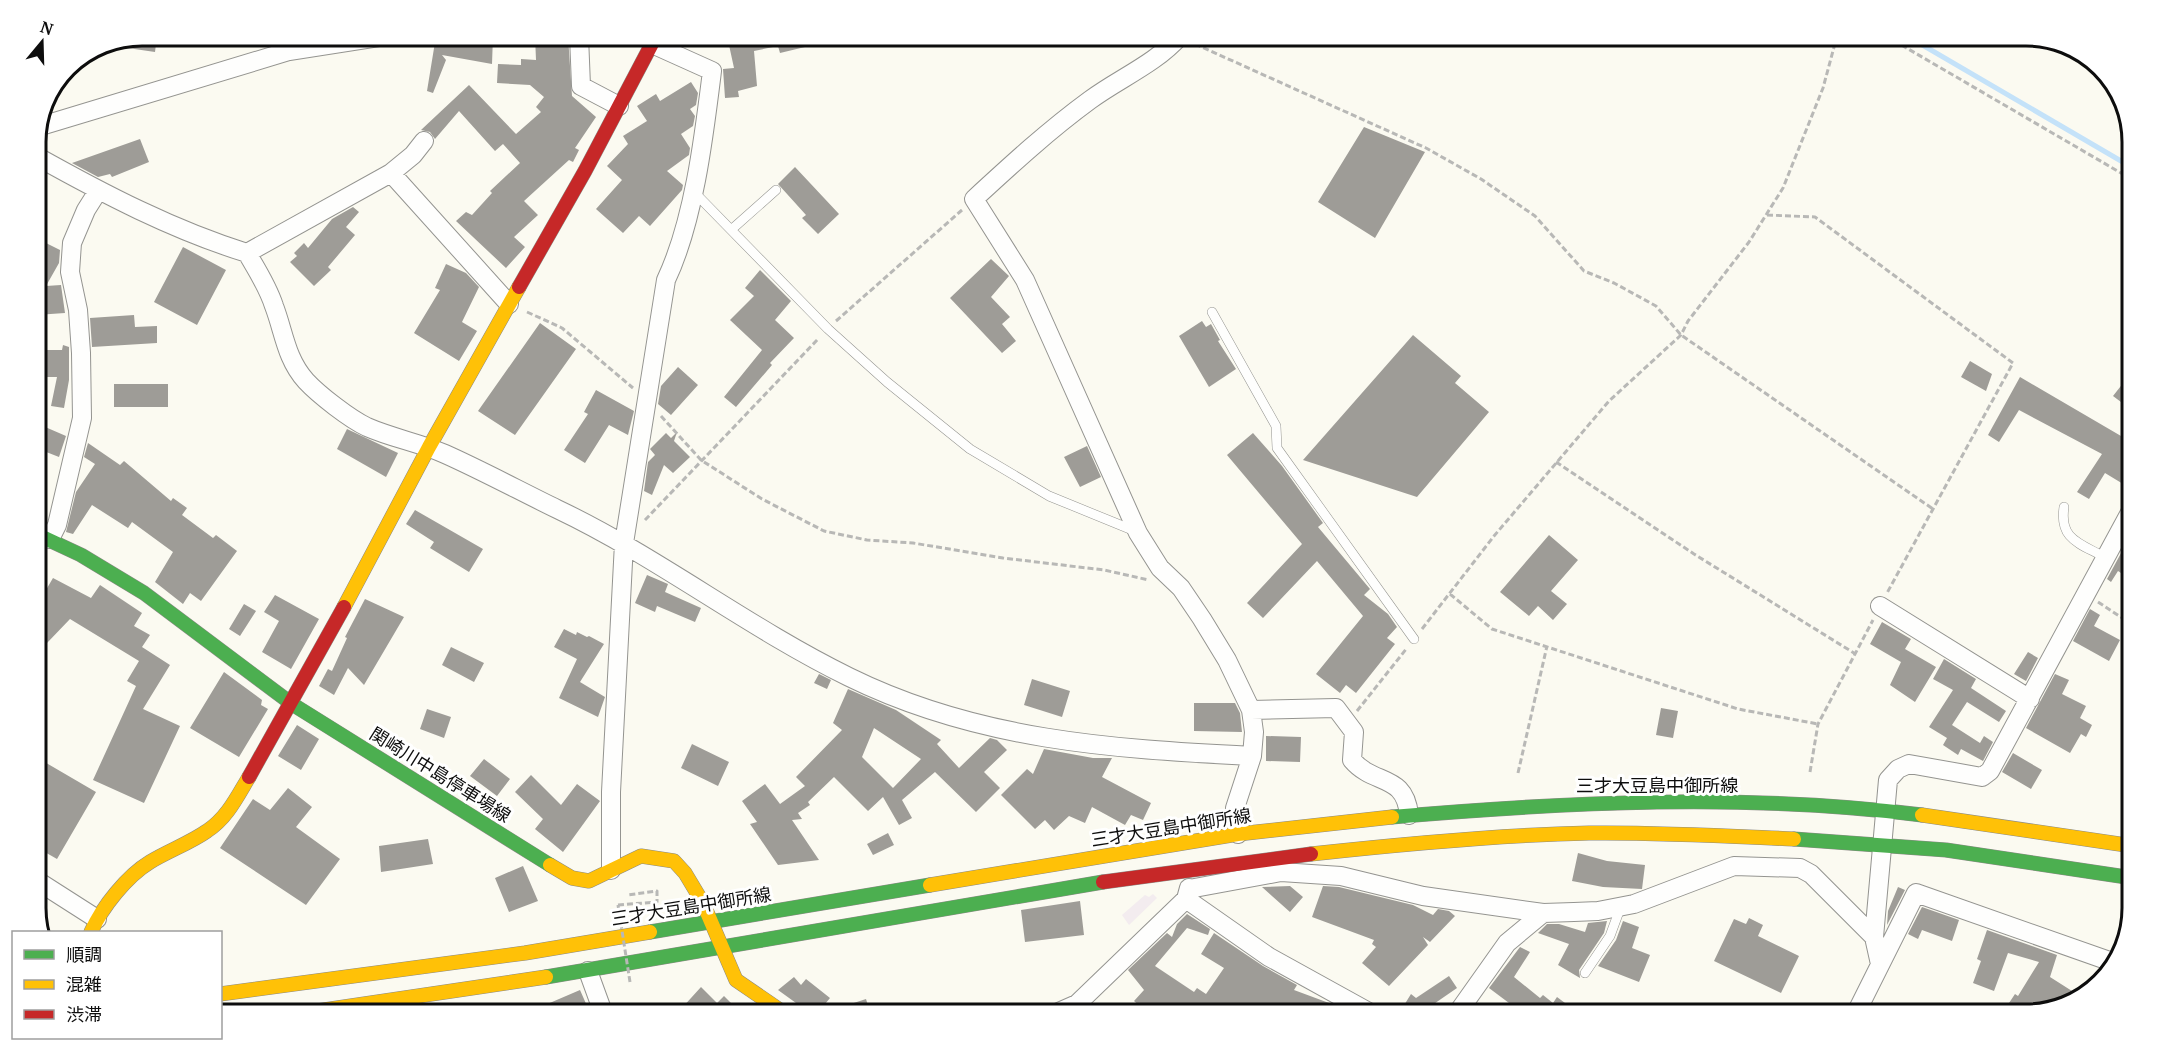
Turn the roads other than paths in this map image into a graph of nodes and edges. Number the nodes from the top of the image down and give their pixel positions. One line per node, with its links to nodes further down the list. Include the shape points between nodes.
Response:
1 (315, 47): 7 (street, via 289,51)
2 (579, 47): 6 (street, via 580,86)
3 (650, 47): 6 (main road)
4 (667, 47): 11 (street, via 712,71)
5 (1168, 47): 22 (street, via 1091,99 1030,147 974,199 1025,280)
6 (619, 106): 16 (main road)
7 (49, 124)
8 (424, 141): 10 (street)
9 (47, 162): 13 (street)
10 (391, 173): 15 (street); 16 (street)
11 (692, 190): 14 (lane); 24 (street, via 679,253 666,280)
12 (776, 190): 14 (lane)
13 (98, 191): 15 (street, via 179,228); 21 (street, via 72,243 70,272 78,310 82,418 57,525)
14 (731, 230): 22 (lane, via 828,329 970,449 1049,496)
15 (247, 253): 18 (street, via 273,302 288,355 306,381 366,426)
16 (509, 304): 18 (main road)
17 (1212, 312): 27 (lane, via 1276,426 1277,448)
18 (429, 447): 24 (street); 29 (main road)
19 (2064, 507): 25 (lane, via 2062,525 2067,534)
20 (2122, 528): 25 (street)
21 (47, 533)
22 (1138, 533): 30 (street, via 1227,660)
23 (47, 538): 29 (main road, 関崎川中島停車場線, via 144,593)
24 (624, 543): 31 (street, via 672,576 850,678 953,719 1126,749); 37 (street, via 611,792)
25 (2106, 558): 28 (street)
26 (1880, 606): 28 (street)
27 (1414, 639)
28 (2030, 699): 32 (street, via 1990,771 1982,777 1909,764 1888,780)
29 (292, 704): 37 (main road, 関崎川中島停車場線, via 572,878 589,881); 44 (main road, via 227,814 208,831 148,863 122,888)
30 (1251, 710): 31 (street); 33 (street, via 1336,708 1354,732 1352,760 1401,788 1407,799)
31 (1252, 756): 34 (street, via 1235,808)
32 (1884, 811): 33 (main road, 三才大豆島中御所線, via 1618,802); 35 (street); 36 (main road, 三才大豆島中御所線)
33 (1408, 815): 34 (main road, 三才大豆島中御所線)
34 (1238, 834): 43 (main road, 三才大豆島中御所線)
35 (1881, 844): 38 (main road); 39 (main road, via 1677,834 1540,834 1320,852); 45 (street)
36 (2122, 844)
37 (611, 870): 43 (main road, 関崎川中島停車場線, via 641,856 674,861 703,903)
38 (2122, 876)
39 (1187, 887): 42 (street, via 1281,872 1341,876 1423,896); 46 (main road, via 1067,888); 55 (street); 56 (street, via 1269,957)
40 (47, 889): 44 (street)
41 (1621, 906): 42 (street); 45 (street, via 1734,866 1800,868 1811,874); 50 (lane, via 1610,936)
42 (1543, 913): 57 (street, via 1507,943)
43 (710, 922): 46 (main road, 関崎川中島停車場線); 51 (main road, 三才大豆島中御所線, via 525,954)
44 (94, 926)
45 (1874, 937): 48 (street)
46 (721, 947): 49 (main road); 54 (main road, 関崎川中島停車場線, via 736,980)
47 (2107, 960): 48 (street, via 1916,893)
48 (1880, 964): 58 (street)
49 (588, 971): 52 (main road); 53 (street)
50 (1585, 973)
51 (222, 994)
52 (374, 1004)
53 (600, 1004)
54 (771, 1004)
55 (1077, 1004)
56 (1354, 1004)
57 (1464, 1004)
58 (1860, 1004)

